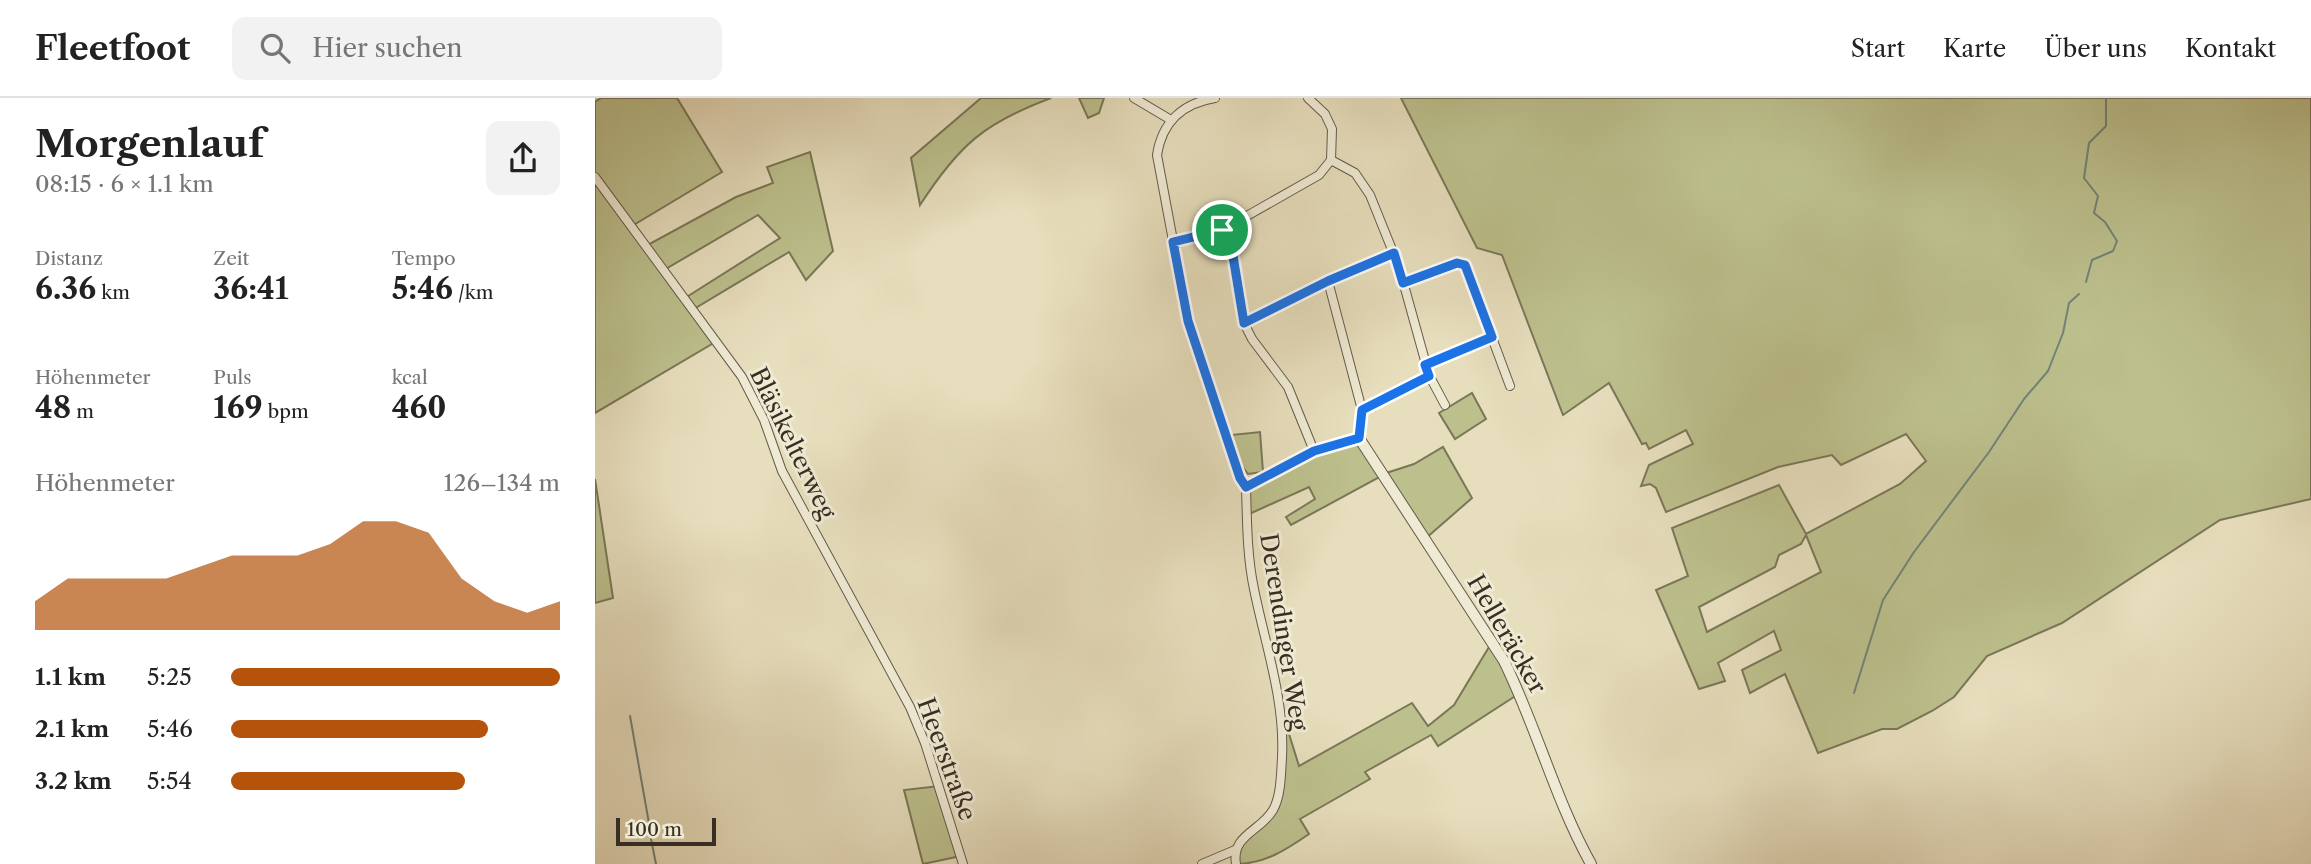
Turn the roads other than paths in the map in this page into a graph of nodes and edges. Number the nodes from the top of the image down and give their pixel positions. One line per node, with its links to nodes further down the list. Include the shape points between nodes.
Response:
1 (1134, 98): 4 (street)
2 (1215, 98): 4 (street, via 1187,106)
3 (1308, 98): 5 (street, via 1329,121)
4 (1171, 120): 8 (street, Derendinger Weg, via 1157,155)
5 (1331, 160): 7 (street, via 1310,182); 9 (street, via 1349,168 1364,184)
6 (595, 177): 22 (street, Bläsikelterweg, via 742,377 782,471)
7 (1222, 230): 8 (street); 12 (street, via 1233,256)
8 (1173, 242): 21 (street, Derendinger Weg, via 1188,321)
9 (1394, 253): 10 (street); 11 (street)
10 (1328, 281): 12 (street); 18 (street)
11 (1403, 283): 13 (street, via 1461,263); 14 (street)
12 (1244, 323): 20 (street, via 1288,387)
13 (1492, 337): 14 (street); 16 (street)
14 (1425, 365): 15 (street)
15 (1429, 376): 17 (street); 18 (street)
16 (1510, 386)
17 (1445, 405)
18 (1362, 410): 19 (street)
19 (1359, 438): 20 (street); 27 (street, Helleräcker, via 1504,661)
20 (1314, 451): 21 (street)
21 (1246, 487): 23 (street, Derendinger Weg, via 1253,586 1279,702 1282,755 1273,811)
22 (890, 668): 24 (street, Heerstraße, via 925,743)
23 (1235, 850): 25 (street); 26 (street)
24 (963, 864)
25 (1202, 864)
26 (1236, 864)
27 (1591, 864)

